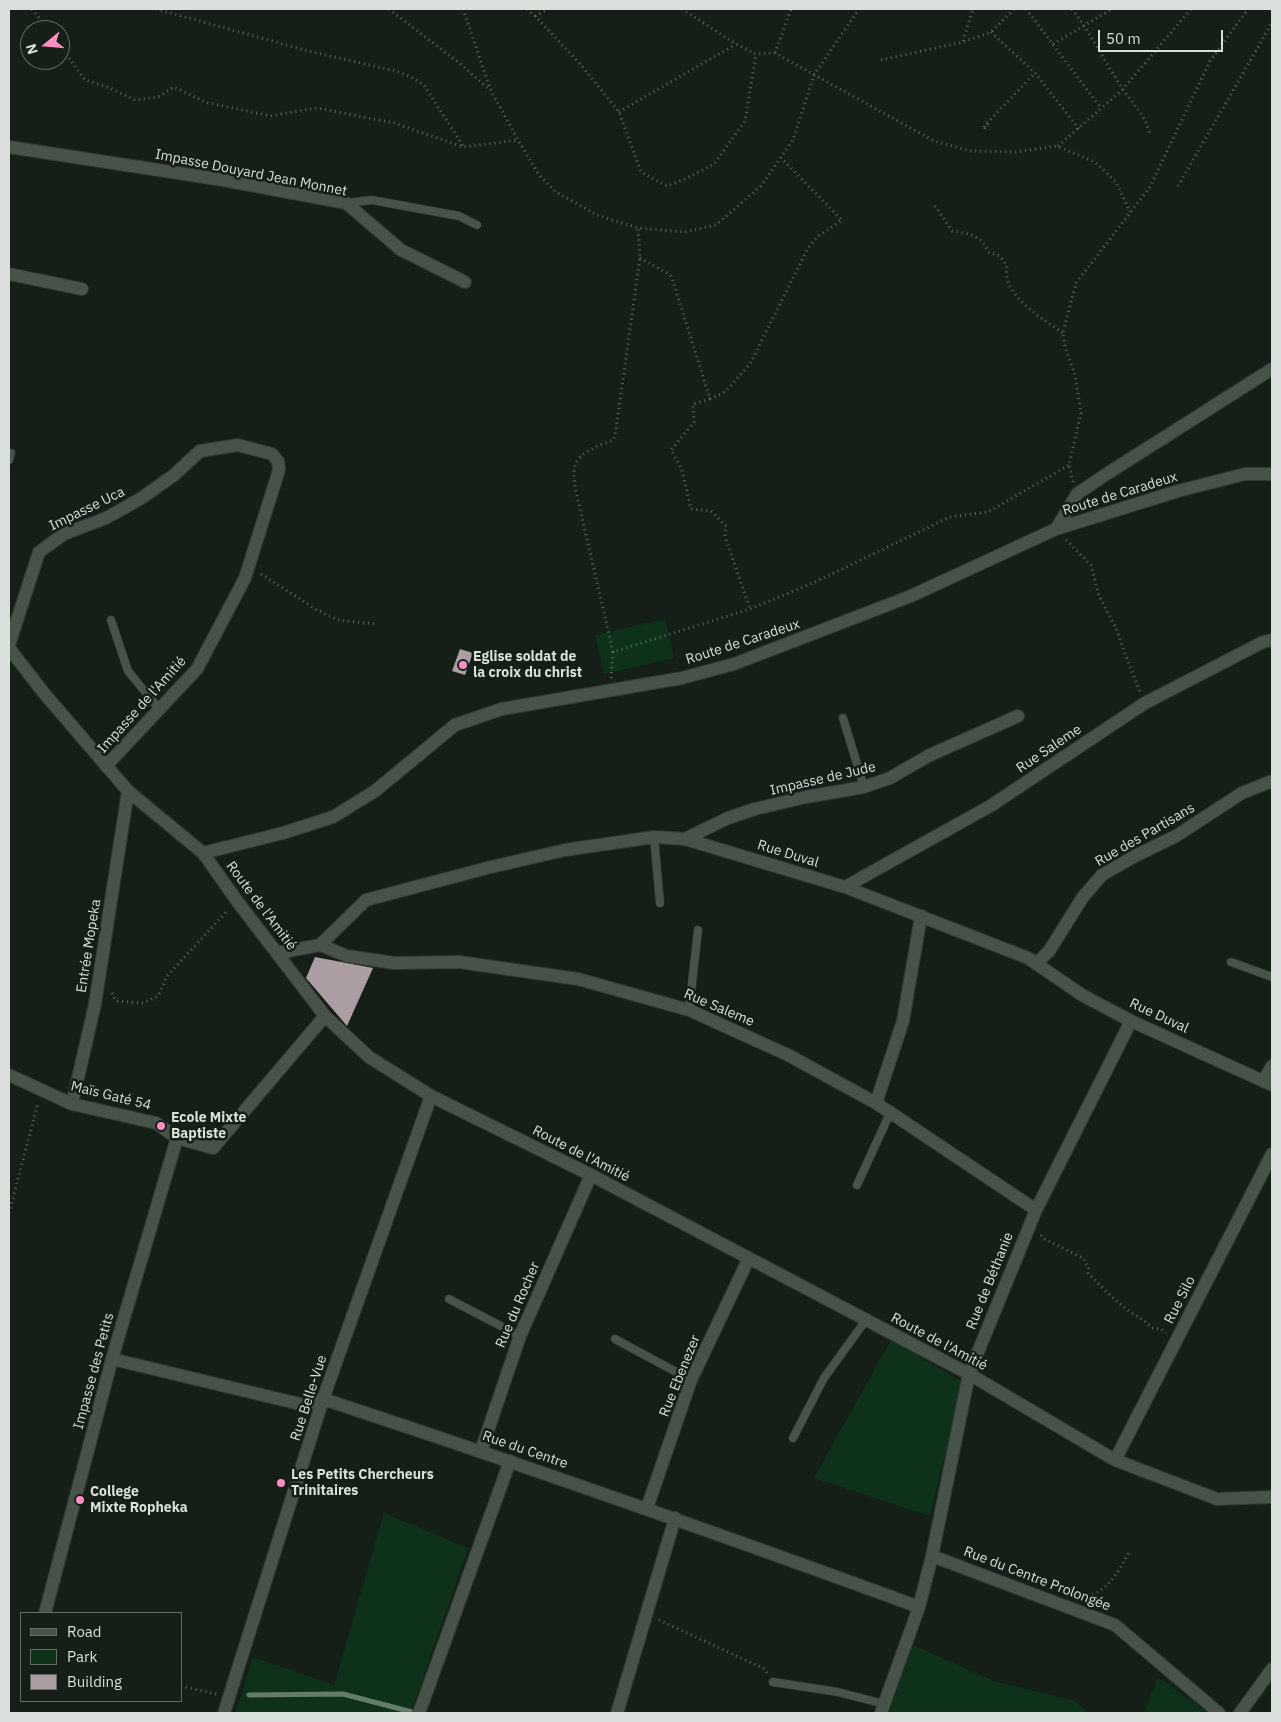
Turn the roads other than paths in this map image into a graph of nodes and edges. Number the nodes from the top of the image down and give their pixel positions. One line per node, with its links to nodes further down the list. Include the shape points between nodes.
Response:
1 (9, 147): 2 (street, Impasse Douyard Jean Monnet, via 223,180)
2 (346, 203): 3 (lane, via 372,200 459,216); 5 (street, Impasse Douyard Jean Monnet, via 400,250)
3 (477, 226)
4 (9, 274): 6 (street)
5 (465, 282)
6 (82, 289)
7 (1272, 369): 10 (street, via 1077,494)
8 (279, 470): 13 (street, Impasse Uca, via 278,461 272,454 238,445 200,452 140,499 106,518 64,534 39,552); 14 (street, Impasse de l'Amitié, via 245,578 197,669)
9 (1272, 474): 10 (street, Route de Caradeux, via 1245,474 1178,491)
10 (1056, 529): 23 (street, Route de Caradeux, via 911,596 734,664 682,678 502,709 455,725 375,791 333,817)
11 (111, 620): 14 (lane, via 128,670)
12 (1272, 640): 24 (street, Rue Saleme, via 1262,642 1145,703 992,805)
13 (9, 647): 17 (street, Route de l'Amitié)
14 (160, 710): 17 (street, Impasse de l'Amitié)
15 (1018, 716): 19 (street, Impasse de Jude, via 930,755 890,778)
16 (843, 718): 19 (lane)
17 (106, 766): 20 (street, Route de l'Amitié)
18 (1272, 781): 31 (street, Rue des Partisans, via 1242,794 1176,836 1102,875 1083,897 1049,951)
19 (864, 787): 22 (street, Impasse de Jude, via 755,809)
20 (128, 791): 23 (street, Route de l'Amitié); 41 (street, Entrée Mopeka, via 95,1004)
21 (654, 837): 22 (street, Rue Duval); 25 (lane); 28 (street, Rue Duval, via 565,850 366,900)
22 (685, 839): 24 (street, Rue Duval)
23 (203, 853): 29 (street, Route de l'Amitié)
24 (845, 887): 26 (street, Rue Duval)
25 (660, 903)
26 (920, 916): 31 (street, Rue Duval); 40 (street, via 903,1021)
27 (698, 930): 33 (lane)
28 (320, 945): 29 (street); 33 (street, Rue Saleme, via 348,956 394,964 459,962 578,979)
29 (277, 953): 34 (street, Route de l'Amitié)
30 (1231, 962): 32 (lane)
31 (1036, 964): 35 (street, Rue Duval, via 1082,995)
32 (1272, 978)
33 (689, 1010): 40 (street, Rue Saleme, via 788,1055)
34 (325, 1016): 39 (street, Route de l'Amitié, via 369,1057); 43 (street, Maïs Gaté 54, via 213,1148)
35 (1131, 1021): 38 (street, Rue Duval); 47 (street, Rue de Béthanie)
36 (1272, 1066): 38 (street)
37 (9, 1075): 41 (street, Maïs Gaté 54)
38 (1268, 1083)
39 (431, 1096): 45 (street, Route de l'Amitié); 56 (street, Rue Belle-Vue)
40 (876, 1103): 42 (street, Rue Saleme)
41 (72, 1104): 43 (street, Maïs Gaté 54, via 156,1123)
42 (890, 1113): 46 (lane); 47 (street, Rue Saleme)
43 (178, 1138): 53 (street, Impasse des Petits)
44 (1272, 1154): 59 (street, Rue Silo)
45 (591, 1175): 48 (street, Route de l'Amitié); 51 (street, Rue du Rocher)
46 (857, 1185)
47 (1036, 1210): 54 (street, Rue de Béthanie)
48 (749, 1258): 50 (street, Route de l'Amitié); 55 (street, Rue Ebenezer)
49 (449, 1299): 51 (lane)
50 (866, 1320): 54 (street, Route de l'Amitié); 57 (lane, via 824,1378)
51 (520, 1336): 58 (street, Rue du Rocher)
52 (615, 1339): 55 (lane)
53 (112, 1359): 56 (street, Rue du Centre, via 304,1405); 66 (street, Impasse des Petits)
54 (969, 1374): 59 (street, Route de l'Amitié); 64 (street, Rue de Béthanie)
55 (692, 1380): 62 (street, Rue Ebenezer)
56 (323, 1399): 58 (street, Rue du Centre); 70 (street, Rue Belle-Vue)
57 (793, 1438)
58 (481, 1451): 60 (street, Rue du Centre)
59 (1115, 1460): 61 (street, Route de l'Amitié, via 1217,1499)
60 (510, 1461): 62 (street, Rue du Centre); 71 (street)
61 (1272, 1497)
62 (647, 1508): 63 (street, Rue du Centre)
63 (675, 1518): 65 (street, Rue du Centre); 72 (street)
64 (932, 1556): 65 (street, Rue de Béthanie); 73 (street, Rue du Centre Prolongée, via 1115,1624)
65 (919, 1607): 69 (street, Rue de Béthanie)
66 (44, 1612)
67 (1272, 1669): 74 (street)
68 (773, 1682): 69 (lane, via 838,1692)
69 (882, 1709)
70 (224, 1713)
71 (419, 1713)
72 (617, 1713)
73 (1219, 1713)
74 (1240, 1713)

